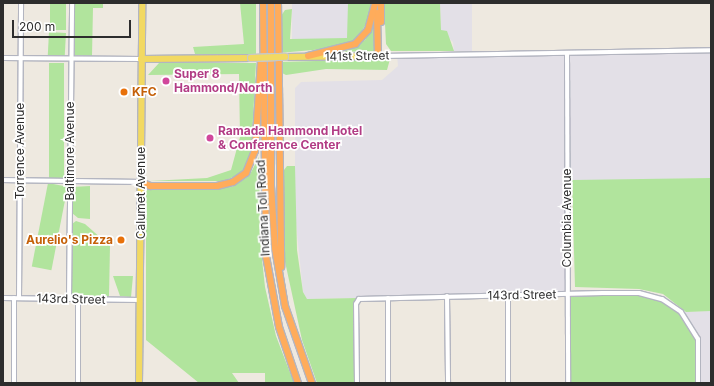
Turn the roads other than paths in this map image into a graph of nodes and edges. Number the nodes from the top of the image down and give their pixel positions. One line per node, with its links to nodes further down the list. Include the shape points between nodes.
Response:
1 (21, 3): 15 (street, Torrence Avenue)
2 (72, 3): 16 (street, Baltimore Avenue)
3 (142, 3): 17 (main road, Calumet Avenue)
4 (263, 3): 9 (highway, Indiana Toll Road)
5 (271, 3): 22 (highway, Indiana Toll Road, via 272,208)
6 (278, 3): 22 (highway)
7 (376, 3): 12 (highway, via 368,30 355,44); 13 (highway)
8 (381, 3): 13 (highway)
9 (264, 46): 21 (highway, via 255,151 246,173 233,182 217,186 150,186); 36 (highway, Indiana Toll Road, via 267,271 279,327)
10 (711, 50): 11 (street, 141st Street)
11 (567, 53): 13 (street, 141st Street); 23 (street, Columbia Avenue)
12 (308, 56): 13 (main road, 141st Street); 17 (main road, 141st Street, bridge)
13 (380, 56)
14 (3, 58): 15 (street, 141st Street)
15 (20, 58): 16 (street, 141st Street); 19 (street, Torrence Avenue)
16 (70, 58): 17 (street, 141st Street); 20 (street, Baltimore Avenue)
17 (141, 59): 21 (main road, Calumet Avenue)
18 (3, 180): 19 (street)
19 (20, 180): 20 (street); 28 (street, Torrence Avenue)
20 (71, 181): 21 (street); 30 (street, Baltimore Avenue)
21 (141, 182): 32 (main road, Calumet Avenue)
22 (282, 290): 37 (highway, Indiana Toll Road)
23 (568, 294): 24 (street, 143rd Street); 42 (street, Columbia Avenue); 43 (street, 143rd Street, via 639,293 662,298 681,312 698,339)
24 (508, 295): 25 (street, 143rd Street); 41 (street)
25 (448, 296): 29 (street, 143rd Street); 40 (street)
26 (3, 298): 27 (street, 143rd Street)
27 (14, 298): 28 (street, 143rd Street); 33 (street)
28 (19, 298): 30 (street, 143rd Street)
29 (388, 298): 38 (street, 143rd Street, via 358,300); 39 (street)
30 (69, 299): 31 (street, 143rd Street)
31 (78, 299): 32 (street, 143rd Street); 34 (street)
32 (140, 300): 35 (main road, Calumet Avenue)
33 (14, 383)
34 (78, 383)
35 (139, 383)
36 (298, 383)
37 (312, 383)
38 (357, 383)
39 (388, 383)
40 (448, 383)
41 (508, 383)
42 (568, 383)
43 (698, 383)

